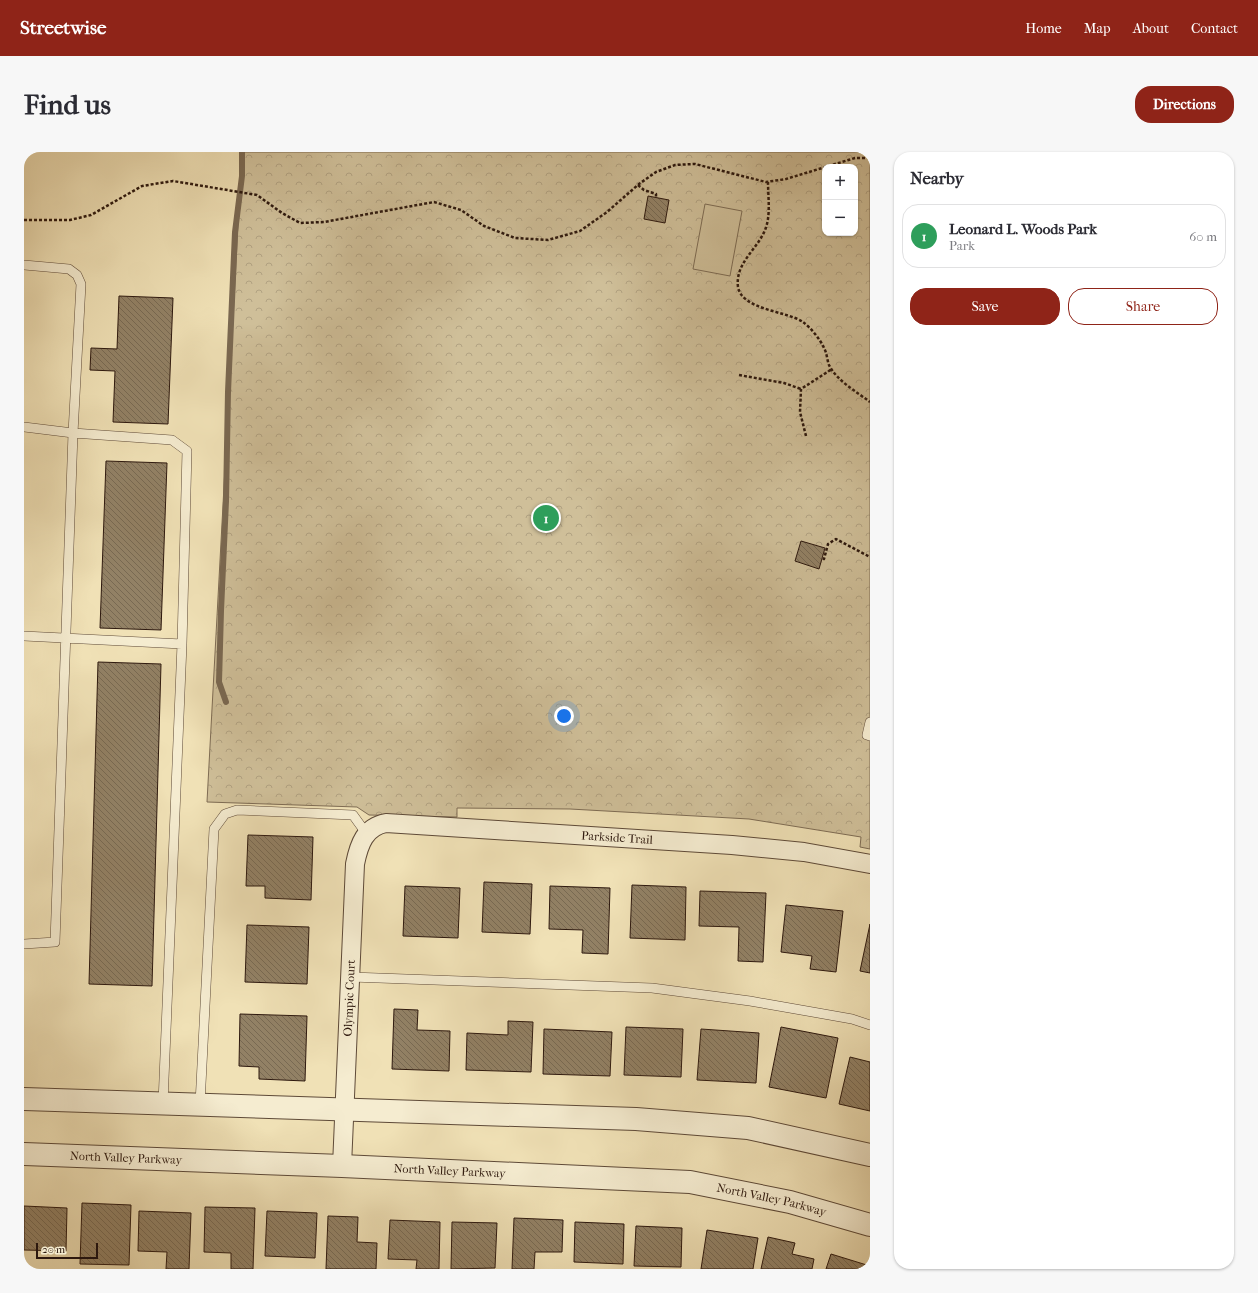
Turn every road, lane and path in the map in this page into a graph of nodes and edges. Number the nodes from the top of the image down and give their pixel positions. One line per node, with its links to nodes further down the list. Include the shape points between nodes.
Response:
1 (870, 158): 2 (path, via 855,158)
2 (768, 182): 3 (path, via 696,164 675,165 656,172); 7 (path, via 766,229 741,265 738,288 744,297 756,305 787,314 802,322 824,348)
3 (638, 185): 4 (path, via 656,194); 5 (path, via 580,231 548,240 515,238 484,226 461,210 434,202 324,222 300,223 257,194 173,181 142,186 91,215 70,220)
4 (656, 198)
5 (24, 220)
6 (24, 265): 12 (lane, via 69,269 77,275 81,284)
7 (832, 369): 9 (path); 10 (path, via 839,378)
8 (739, 376): 9 (path, via 784,383)
9 (801, 389): 13 (path, via 800,412)
10 (870, 402)
11 (24, 427): 12 (lane)
12 (73, 433): 17 (lane); 18 (lane, via 172,440 187,451)
13 (806, 436)
14 (822, 558): 15 (path, via 824,559 828,544 836,539)
15 (870, 558)
16 (24, 636): 17 (lane)
17 (66, 638): 18 (lane); 23 (lane, via 55,942)
18 (182, 644): 27 (lane)
19 (870, 722): 20 (lane, via 867,735)
20 (870, 736)
21 (366, 833): 22 (street, Parkside Trail, via 379,824 386,823 732,845 804,852); 24 (street, Olympic Court, via 358,847 355,864); 28 (lane, via 353,815 237,810 225,814 214,829)
22 (870, 864)
23 (24, 944)
24 (351, 977): 25 (lane, via 652,988 750,1000 852,1019); 29 (street, Olympic Court)
25 (870, 1025)
26 (24, 1099): 27 (street)
27 (163, 1103): 28 (street)
28 (200, 1104): 29 (street)
29 (346, 1110): 31 (street, via 636,1119 748,1128); 32 (street, Olympic Court)
30 (24, 1154): 32 (street, North Valley Parkway)
31 (870, 1155)
32 (342, 1166): 33 (street, North Valley Parkway, via 690,1182 790,1202)
33 (870, 1225)

